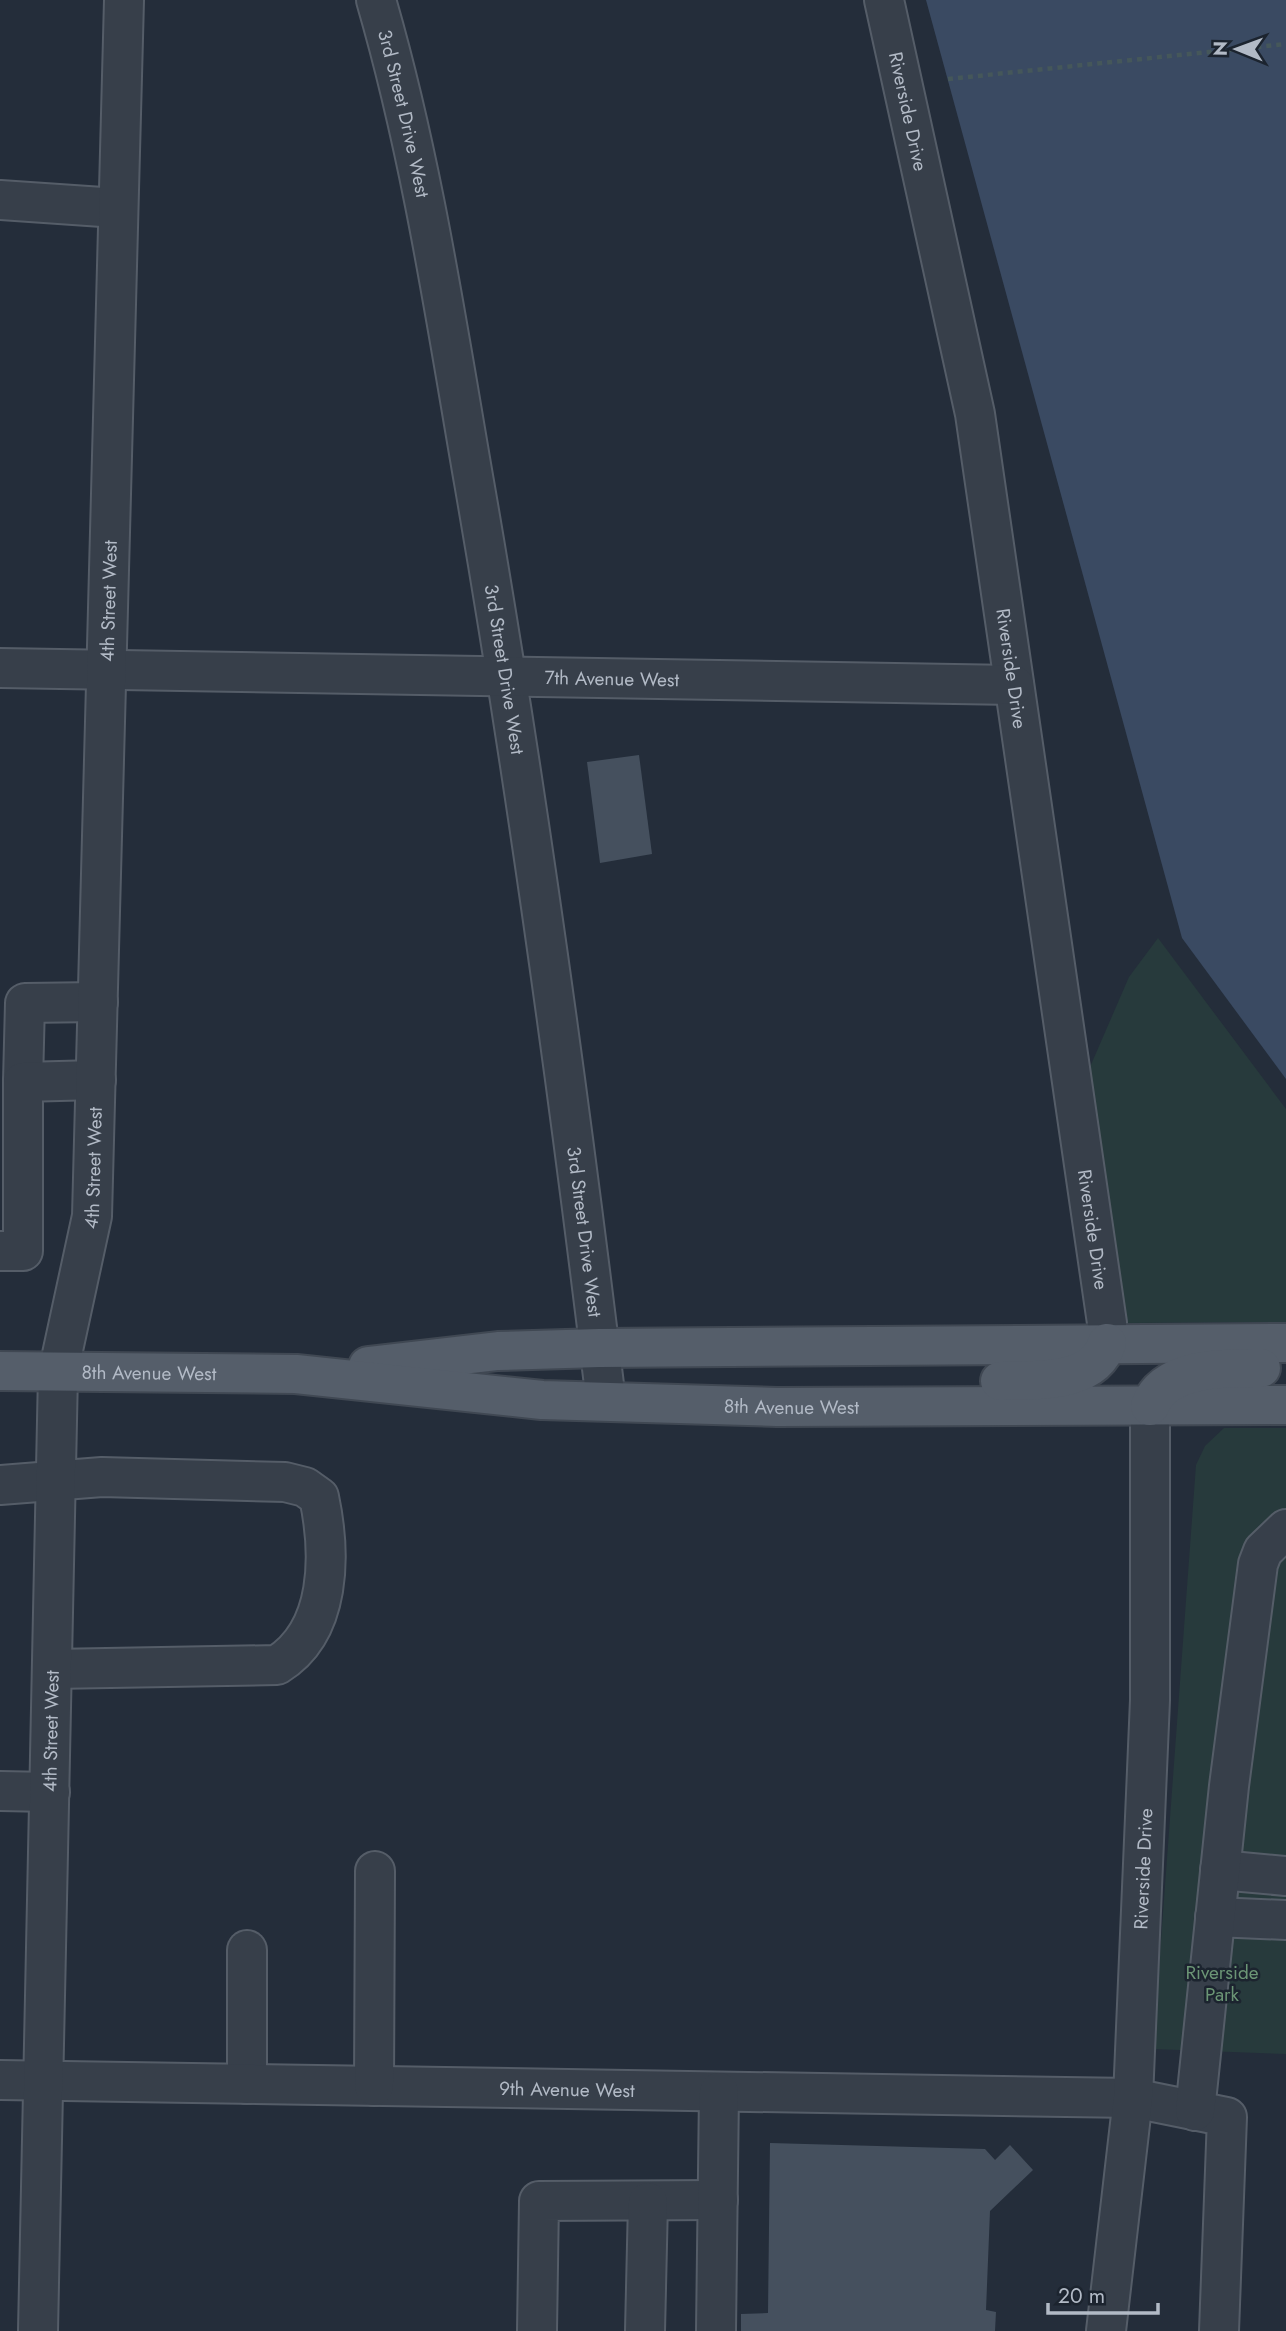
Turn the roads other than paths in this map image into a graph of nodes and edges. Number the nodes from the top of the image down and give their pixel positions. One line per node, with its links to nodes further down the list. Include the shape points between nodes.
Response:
1 (124, 0): 5 (street, 4th Street West)
2 (376, 0): 8 (street, 3rd Street Drive West, via 403,91 425,194)
3 (884, 0): 9 (street, Riverside Drive, via 975,414)
4 (0, 200): 5 (street)
5 (117, 208): 7 (street, 4th Street West)
6 (0, 668): 7 (street, 7th Avenue West)
7 (107, 669): 8 (street, 7th Avenue West); 10 (street, 4th Street West)
8 (508, 676): 9 (street, 7th Avenue West); 16 (street, 3rd Street Drive West)
9 (1014, 685): 15 (street, Riverside Drive)
10 (98, 1002): 11 (street, 4th Street West); 12 (street, via 25,1003)
11 (96, 1080): 12 (street); 19 (street, 4th Street West, via 92,1216)
12 (23, 1082): 13 (street, via 23,1251)
13 (0, 1251)
14 (1286, 1342): 15 (main road, 8th Avenue West)
15 (1107, 1343): 16 (main road, 8th Avenue West); 24 (main road, via 1085,1368 1059,1378 897,1381)
16 (599, 1348): 20 (main road, 8th Avenue West, via 498,1351); 21 (street, 3rd Street Drive West)
17 (1286, 1368): 23 (main road, via 1220,1368 1195,1373 1169,1386)
18 (0, 1371): 19 (main road, 8th Avenue West)
19 (58, 1373): 20 (main road, 8th Avenue West); 25 (street, 4th Street West)
20 (296, 1374): 21 (main road, 8th Avenue West, via 542,1400)
21 (606, 1401): 24 (main road, 8th Avenue West)
22 (1286, 1405): 23 (main road, 8th Avenue West)
23 (1150, 1406): 24 (main road, 8th Avenue West); 42 (street, Riverside Drive, via 1150,1700)
24 (777, 1407)
25 (57, 1480): 26 (street); 28 (street, 4th Street West); 28 (street, via 285,1482 319,1497 325,1528 321,1604 307,1637 293,1655 277,1665)
26 (0, 1485)
27 (1286, 1530): 31 (street, via 1264,1551 1258,1564)
28 (52, 1669): 30 (street, 4th Street West)
29 (0, 1791): 30 (street)
30 (50, 1792): 38 (street, 4th Street West)
31 (1220, 1870): 33 (street); 34 (street)
32 (375, 1871): 40 (street)
33 (1286, 1876)
34 (1215, 1917): 35 (street); 43 (street)
35 (1286, 1920)
36 (247, 1950): 39 (street)
37 (0, 2080): 38 (street, 9th Avenue West)
38 (44, 2080): 39 (street, 9th Avenue West); 46 (street, 4th Street West)
39 (247, 2084): 40 (street, 9th Avenue West)
40 (374, 2086): 41 (street, 9th Avenue West)
41 (719, 2092): 42 (street, 9th Avenue West); 44 (street)
42 (1133, 2098): 43 (street, 9th Avenue West); 50 (street, Riverside Drive)
43 (1195, 2111): 51 (street, 9th Avenue West, via 1227,2117)
44 (718, 2200): 45 (street); 49 (street)
45 (648, 2202): 47 (street, via 539,2201); 48 (street)
46 (38, 2331)
47 (537, 2331)
48 (645, 2331)
49 (716, 2331)
50 (1106, 2331)
51 (1219, 2331)

